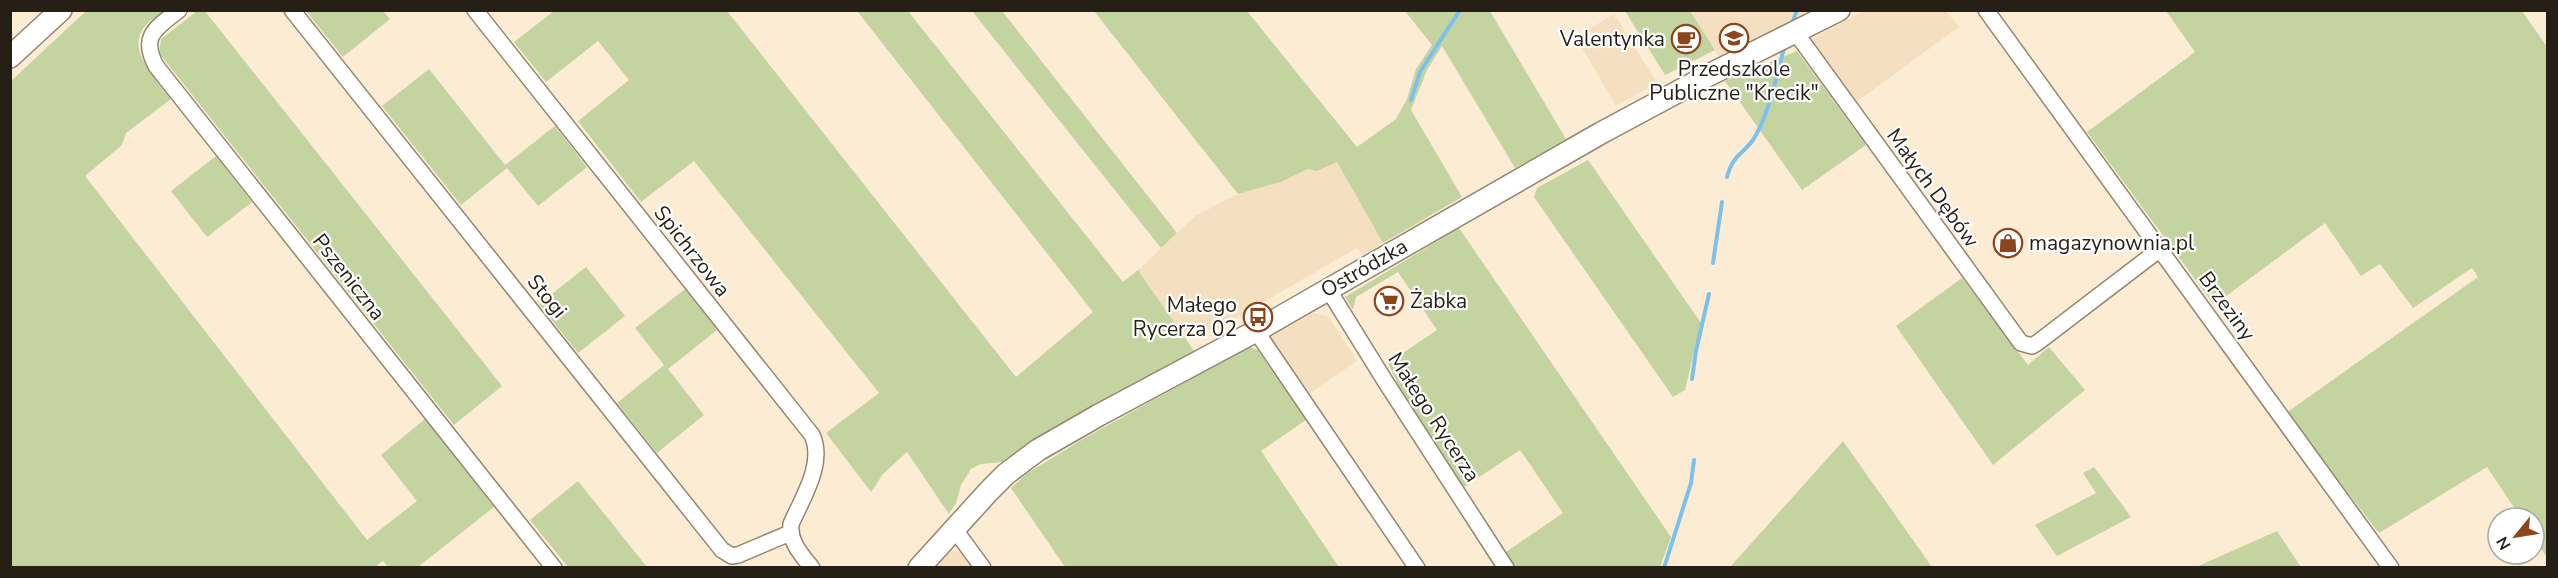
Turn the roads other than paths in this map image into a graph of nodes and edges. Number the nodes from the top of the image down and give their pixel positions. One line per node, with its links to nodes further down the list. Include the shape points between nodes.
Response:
1 (61, 10): 8 (street)
2 (179, 10): 14 (street, Pszeniczna, via 156,28 149,40 148,52 156,66)
3 (292, 10): 13 (street, Stogi, via 722,550 738,555)
4 (476, 10): 13 (street, Spichrzowa, via 812,435 816,464)
5 (1839, 10): 7 (street, Ostródzka)
6 (1986, 10): 9 (street, Brzeziny)
7 (1787, 37): 9 (street, Małych Dębów, via 2020,343 2037,343); 10 (street, Ostródzka, via 1601,133)
8 (10, 57)
9 (2160, 249): 20 (street, Brzeziny)
10 (1328, 289): 11 (street, Ostródzka); 19 (street, Małego Rycerza)
11 (1256, 331): 12 (street, Ostródzka, via 1038,450 1006,474); 18 (street)
12 (953, 527): 16 (street, Ostródzka); 17 (street)
13 (790, 532): 15 (street, via 793,543)
14 (554, 567)
15 (812, 567)
16 (919, 567)
17 (983, 567)
18 (1417, 567)
19 (1506, 567)
20 (2391, 567)

